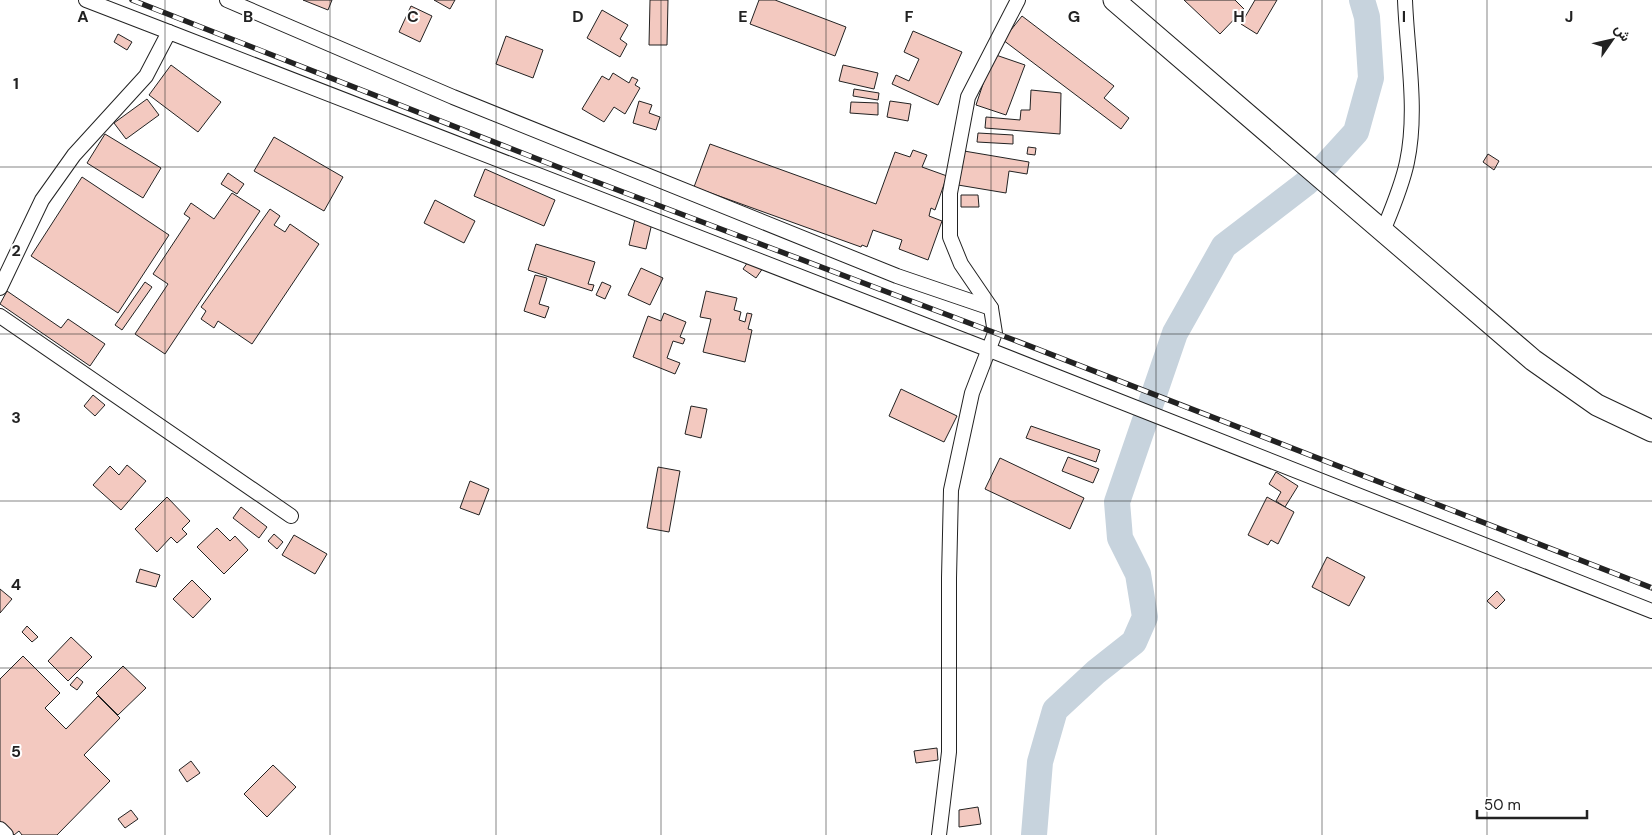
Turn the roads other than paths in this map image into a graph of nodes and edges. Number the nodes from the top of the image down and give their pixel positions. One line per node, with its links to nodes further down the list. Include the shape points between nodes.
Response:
1 (86, 0): 7 (street)
2 (227, 0): 6 (street)
3 (1018, 0): 10 (street, via 968,97 950,194 950,237 961,264)
4 (1114, 0): 8 (main road)
5 (1405, 0): 8 (street, via 1411,123 1407,162)
6 (248, 4): 10 (street, via 453,97 897,276)
7 (170, 32): 9 (street, via 146,76 74,155 42,200); 12 (street)
8 (1383, 232): 13 (main road, via 1533,360 1597,405)
9 (0, 288)
10 (991, 308): 12 (street, via 994,333)
11 (0, 316): 14 (street)
12 (987, 350): 15 (street); 18 (street, via 972,393 951,490 949,752)
13 (1652, 431)
14 (291, 516)
15 (1652, 611)
16 (0, 829): 17 (street)
17 (6, 835)
18 (939, 835)

